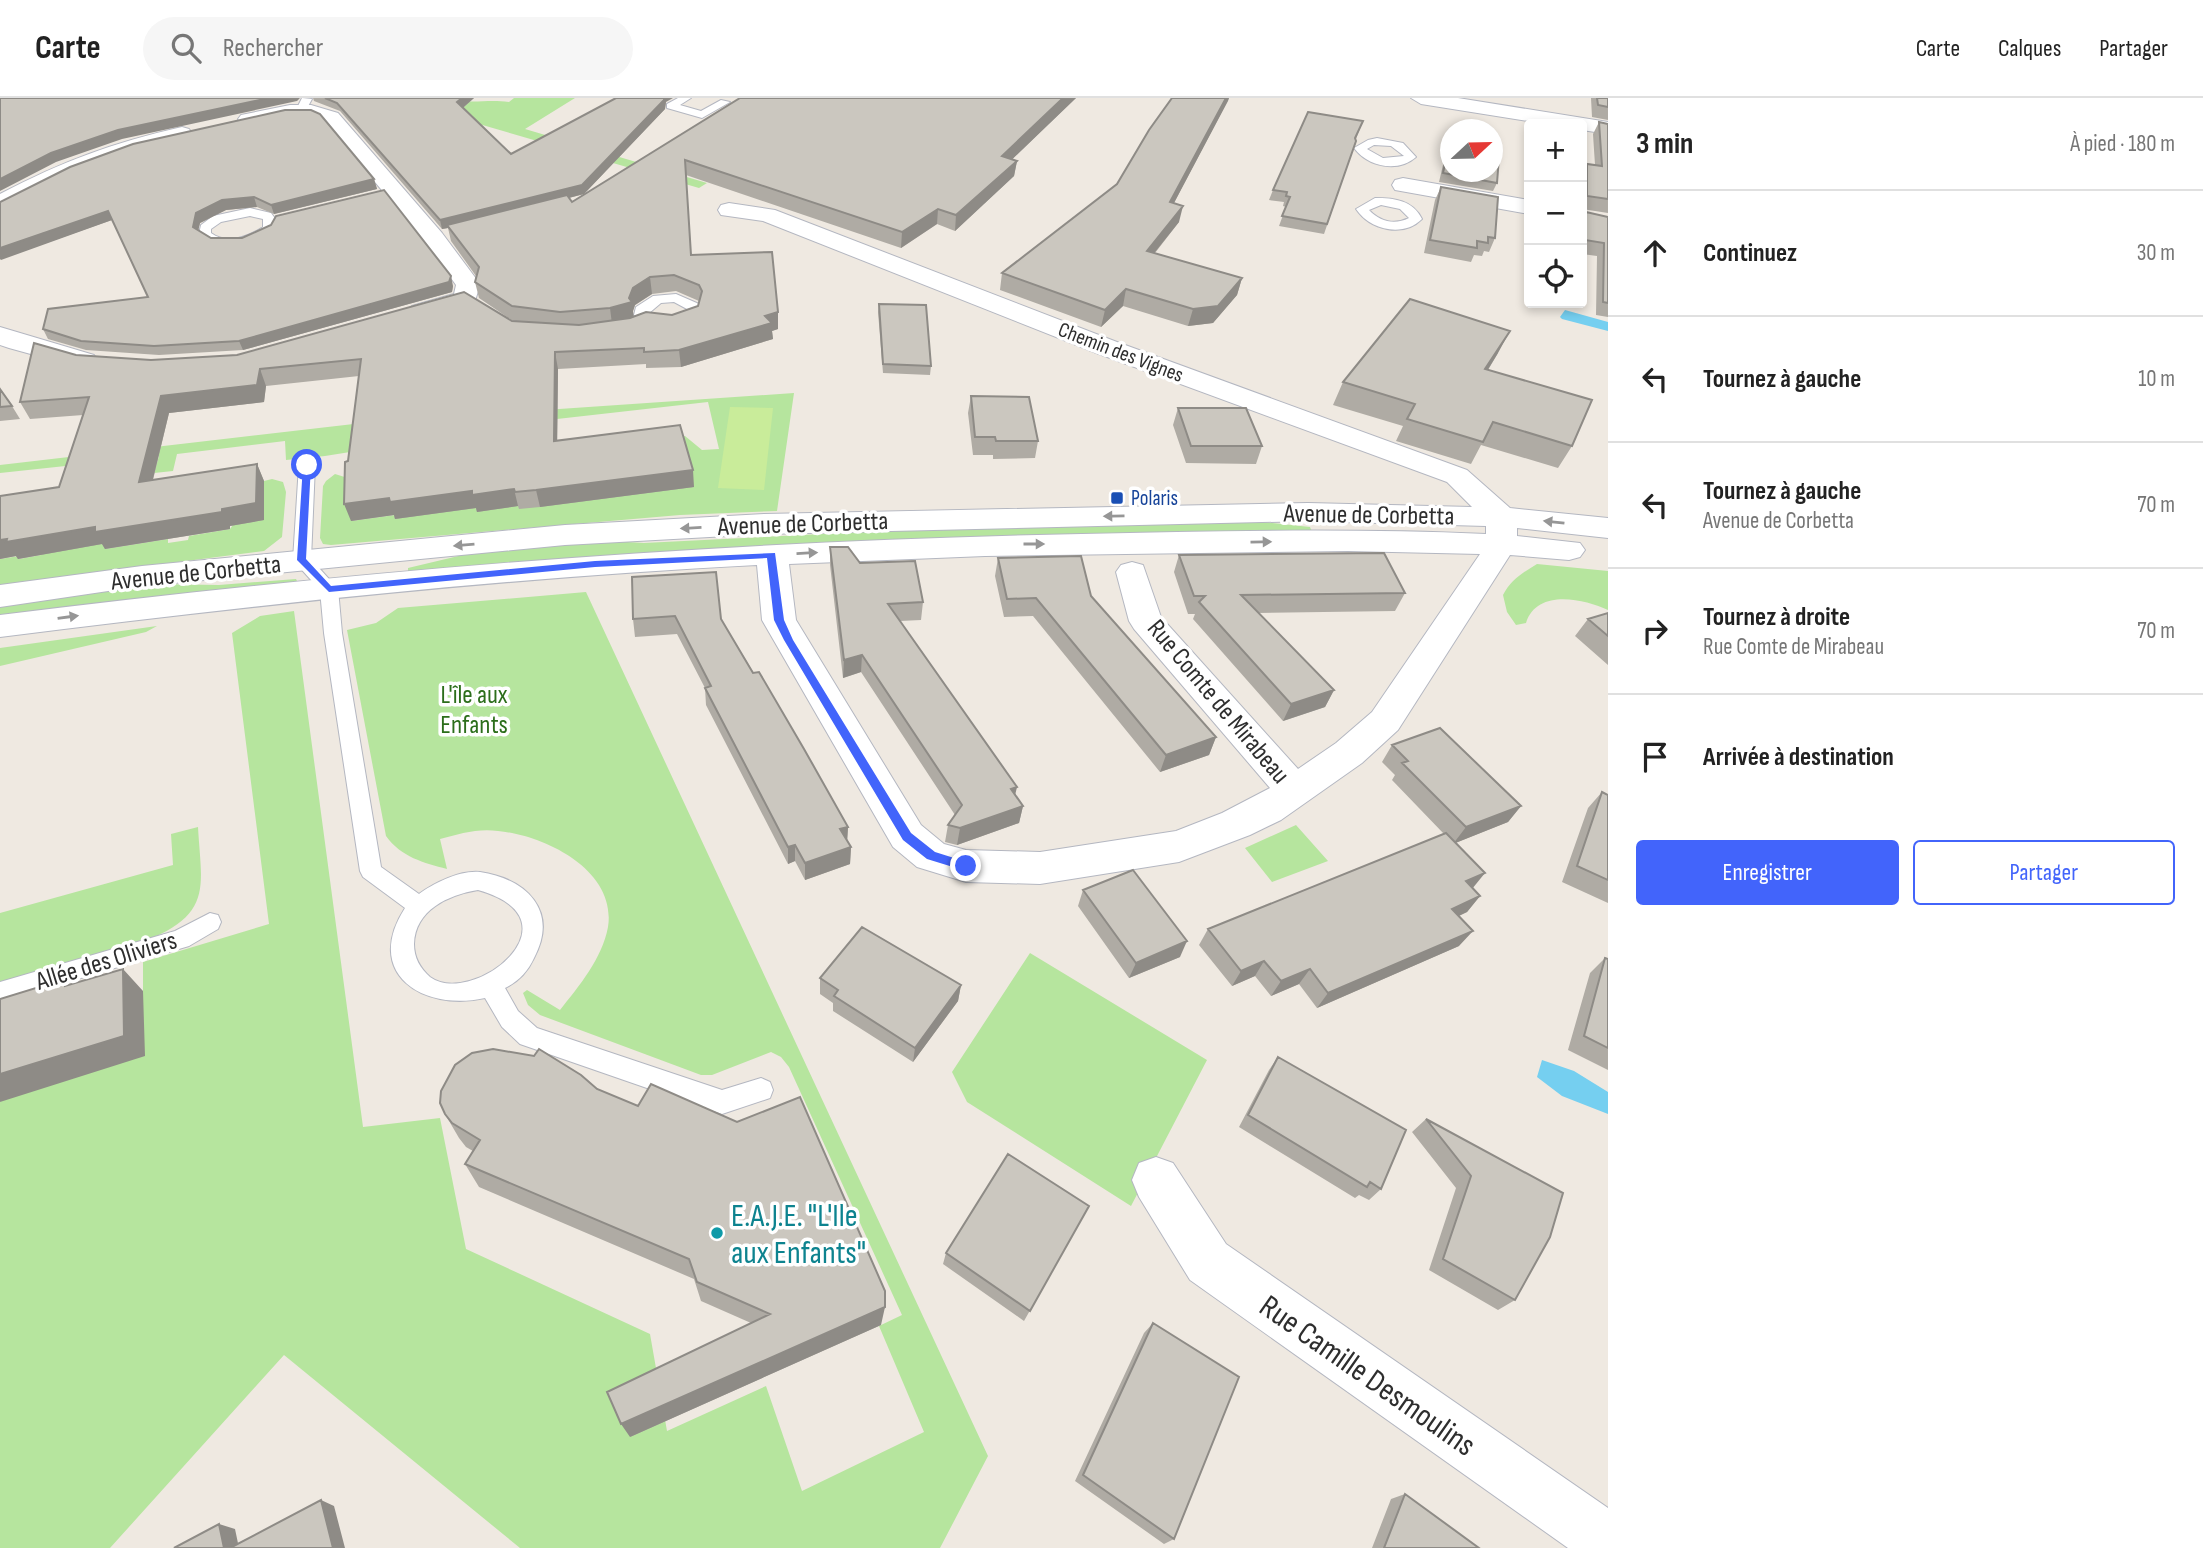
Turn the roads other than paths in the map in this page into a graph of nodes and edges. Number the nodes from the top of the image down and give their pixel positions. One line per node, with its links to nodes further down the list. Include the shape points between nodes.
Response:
1 (686, 98): 2 (lane, via 671,106 702,115 725,102)
2 (711, 98)
3 (1421, 98): 5 (street)
4 (304, 104): 7 (street, via 130,145 65,169); 11 (street, via 331,117 388,193 441,237 468,285 470,302)
5 (1608, 128)
6 (1402, 161): 8 (street, via 1405,167 1397,194)
7 (2, 201)
8 (1524, 207)
9 (729, 210): 19 (street, Chemin des Vignes, via 767,215 1108,348 1457,475)
10 (277, 220): 10 (lane, via 259,213 238,213 210,223 205,233 215,241 245,240 263,233)
11 (400, 317)
12 (648, 321): 13 (lane)
13 (632, 328)
14 (0, 335): 15 (street, via 18,344)
15 (110, 363)
16 (307, 465): 22 (lane)
17 (1423, 528): 19 (street, Avenue de Corbetta); 21 (street, Avenue de Corbetta, one-way to 17); 22 (street, Avenue de Corbetta, one-way to 22, via 1282,513 764,524 565,535); 26 (street)
18 (1608, 528): 19 (street, Avenue de Corbetta, one-way to 19)
19 (1501, 530): 20 (street, Avenue de Corbetta); 26 (street, Rue Comte de Mirabeau)
20 (1608, 554)
21 (772, 555): 24 (street, Avenue de Corbetta, via 595,564); 28 (street, Rue Comte de Mirabeau, via 779,620 789,640 907,836 931,856 966,866 1002,869 1113,859 1179,846 1237,824)
22 (302, 560): 24 (lane); 25 (street, Avenue de Corbetta)
23 (1132, 572): 28 (street, Rue Comte de Mirabeau, via 1146,621)
24 (329, 589): 27 (street, Avenue de Corbetta, one-way to 24); 29 (lane, via 370,871)
25 (0, 596)
26 (1466, 597): 28 (street, Rue Comte de Mirabeau, via 1385,721 1349,753)
27 (0, 626)
28 (1294, 790)
29 (419, 906): 31 (lane, via 401,941 411,975 425,986 446,992); 31 (lane, via 436,893 478,881 516,892 528,904 534,921 533,939 525,957)
30 (210, 922): 32 (lane, Allée des Oliviers, via 181,939)
31 (490, 985): 33 (lane, via 510,1019 529,1036 722,1102)
32 (0, 992)
33 (761, 1090)
34 (1156, 1181): 35 (street, Rue Camille Desmoulins, via 1208,1262)
35 (1608, 1542)

